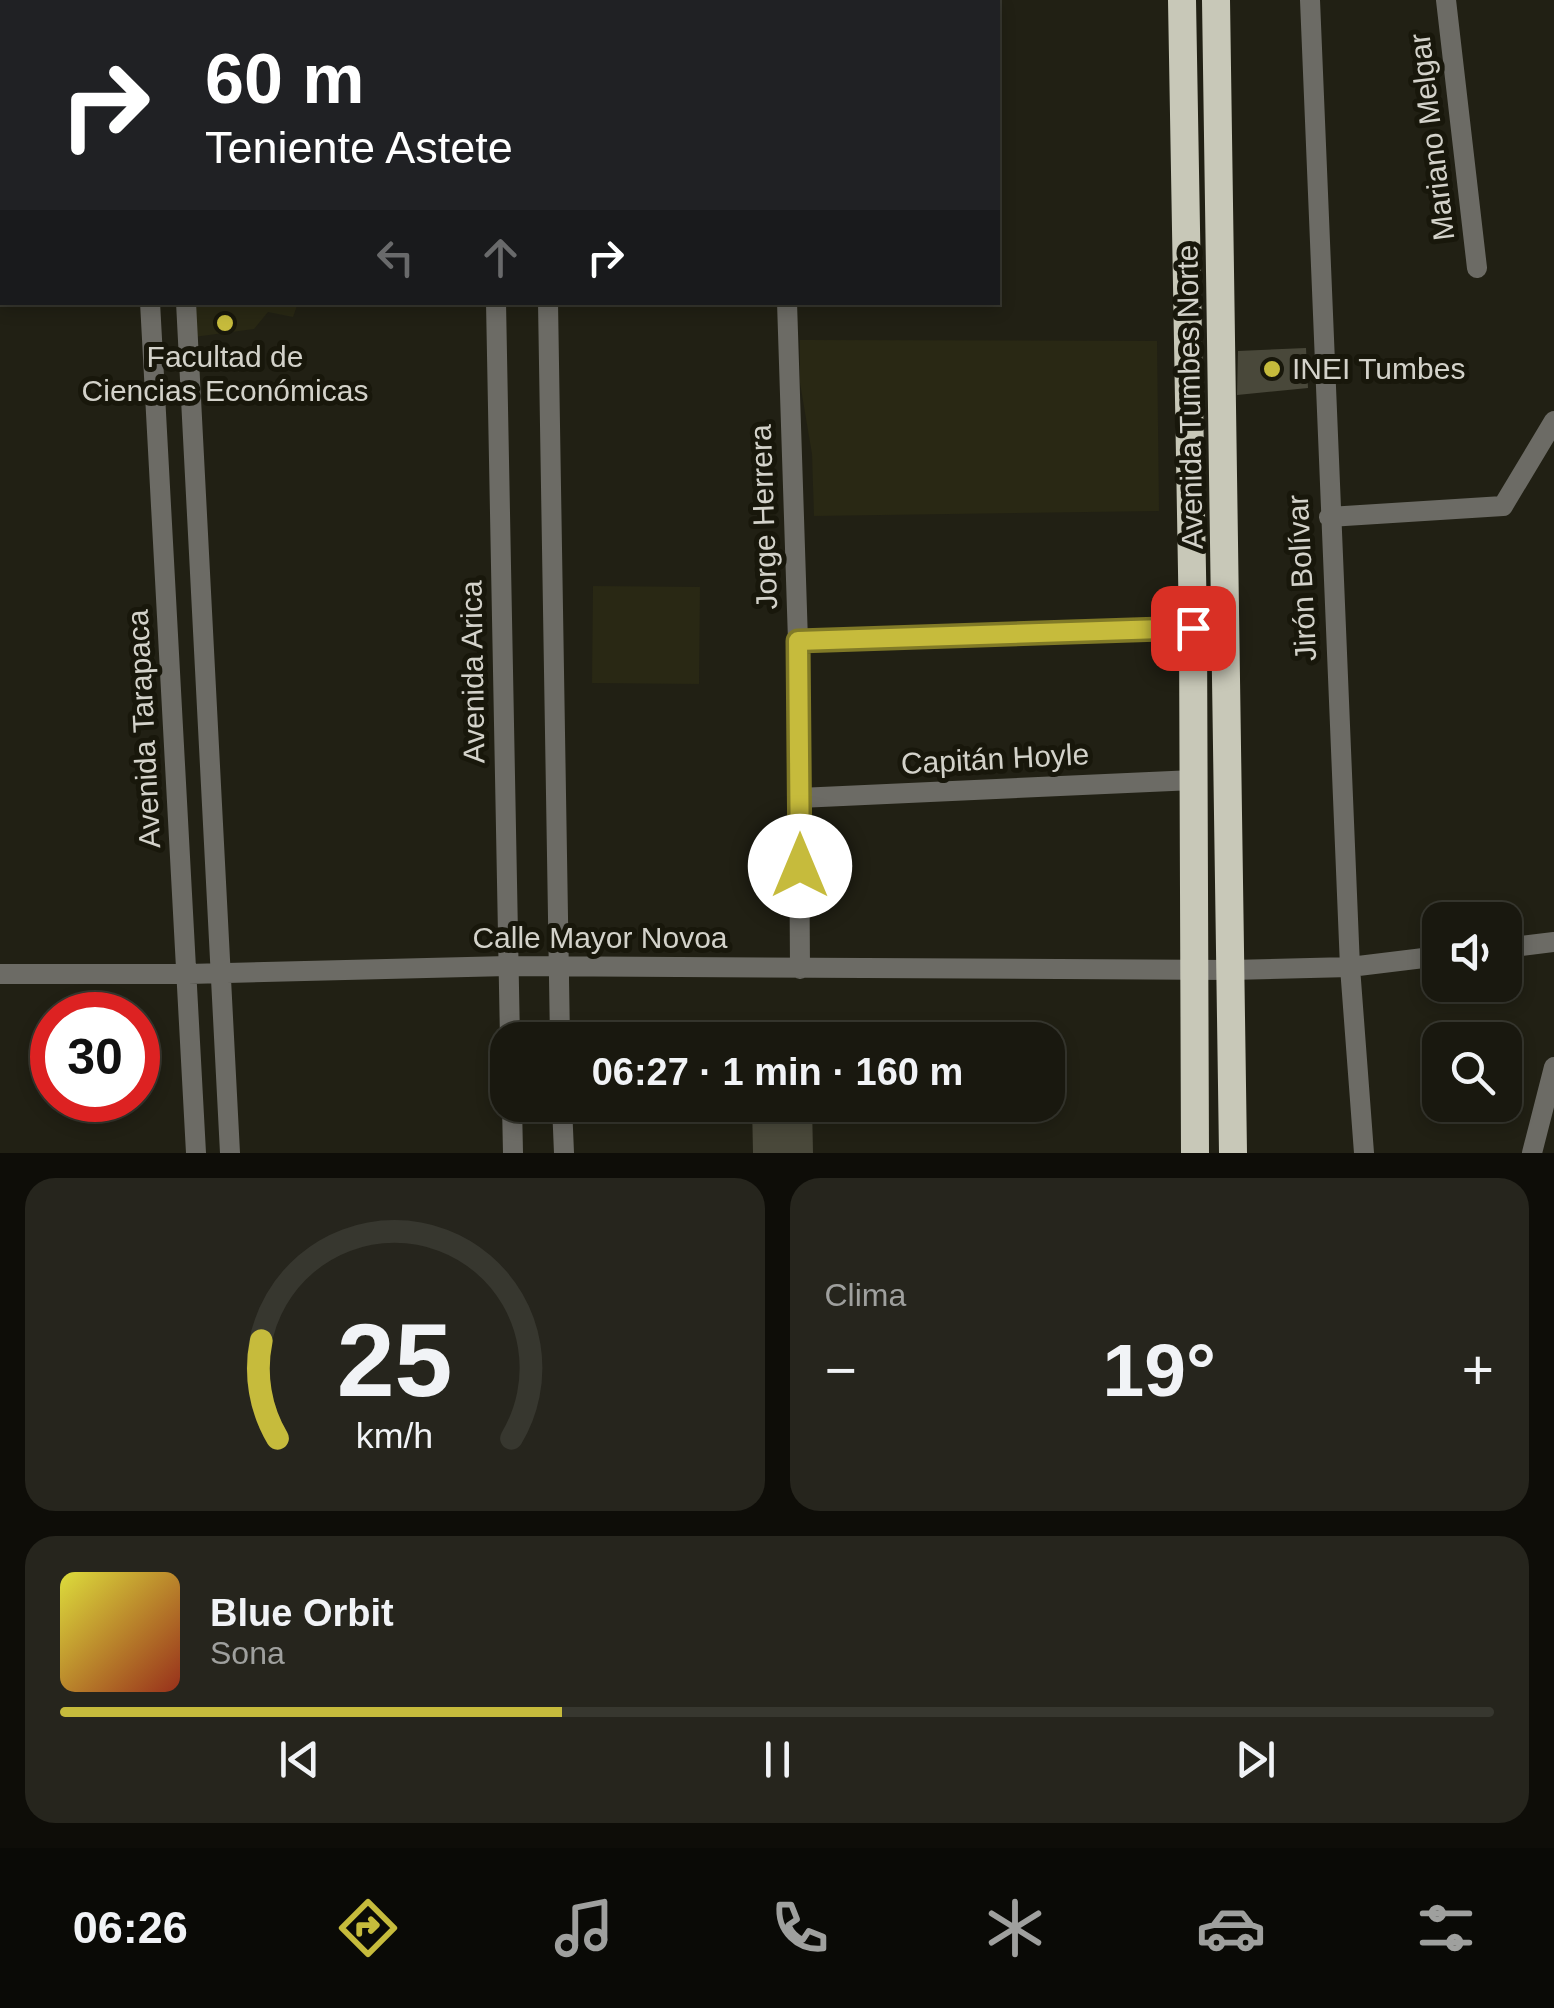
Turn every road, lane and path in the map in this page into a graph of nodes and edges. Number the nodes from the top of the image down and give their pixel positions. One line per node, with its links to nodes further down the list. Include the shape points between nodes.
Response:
1 (1182, 0): 13 (highway, Avenida Tumbes Norte)
2 (1216, 0): 25 (highway, Avenida Tumbes Norte)
3 (1310, 0): 12 (street, Jirón Bolívar)
4 (1446, 0): 5 (street, Mariano Melgar)
5 (1477, 268)
6 (150, 305): 27 (street, Avenida Tarapaca)
7 (186, 305): 28 (street)
8 (496, 305): 20 (street, Avenida Arica)
9 (548, 305): 21 (street)
10 (787, 305): 14 (street, Jorge Herrera)
11 (1554, 421): 12 (street, via 1503,506)
12 (1329, 517): 22 (street, Jirón Bolívar)
13 (1193, 628): 14 (street); 15 (highway, Avenida Tumbes Norte)
14 (798, 641): 16 (street, Jorge Herrera)
15 (1194, 780): 16 (street, Capitán Hoyle); 23 (highway, Avenida Tumbes Norte)
16 (800, 798): 24 (street, Jorge Herrera)
17 (1554, 942): 18 (street)
18 (1522, 946)
19 (1422, 958): 22 (street, Calle Mayor Novoa)
20 (508, 966): 21 (street, Calle Mayor Novoa); 28 (street, Calle Mayor Novoa); 29 (street, Avenida Arica)
21 (558, 967): 24 (street, Calle Mayor Novoa); 30 (street)
22 (1350, 967): 25 (street, Calle Mayor Novoa); 40 (street, Jirón Bolívar)
23 (1193, 968): 24 (street, Calle Mayor Novoa); 25 (street, Calle Mayor Novoa); 38 (highway, Avenida Tumbes Norte)
24 (800, 969)
25 (1231, 970): 39 (highway, Avenida Tumbes Norte)
26 (0, 974): 27 (street, Calle Mayor Novoa)
27 (188, 974): 28 (street, Calle Mayor Novoa); 34 (street, Avenida Tarapaca)
28 (223, 974): 35 (street)
29 (510, 1022)
30 (560, 1022)
31 (1554, 1067): 41 (street)
32 (513, 1122): 36 (street)
33 (563, 1122): 37 (street)
34 (196, 1153)
35 (230, 1153)
36 (514, 1153)
37 (564, 1153)
38 (1195, 1153)
39 (1233, 1153)
40 (1364, 1153)
41 (1532, 1153)

